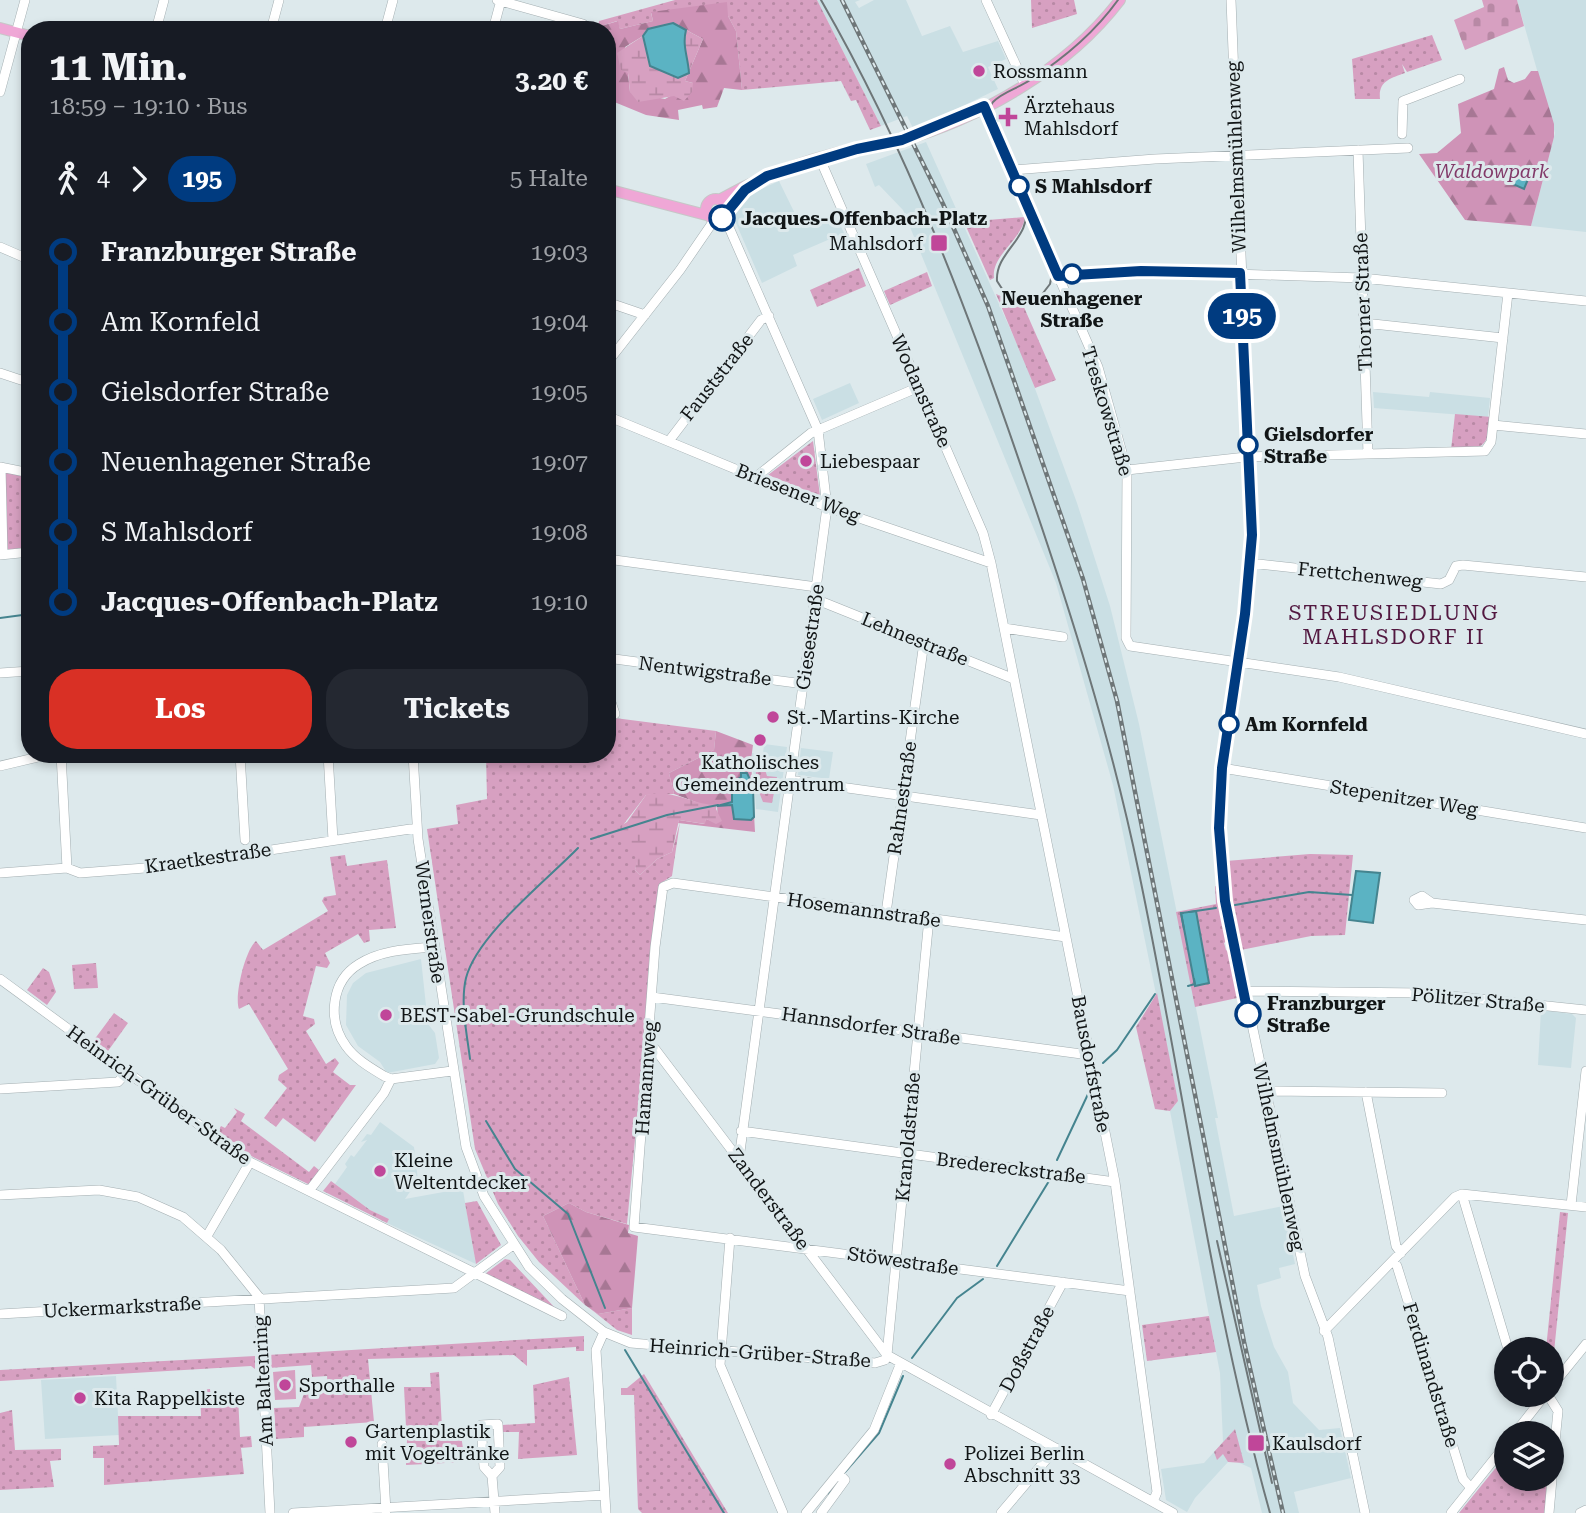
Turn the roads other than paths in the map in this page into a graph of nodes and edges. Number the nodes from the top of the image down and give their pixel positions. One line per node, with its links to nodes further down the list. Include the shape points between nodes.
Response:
1 (25, 0): 15 (street)
2 (164, 0): 9 (street)
3 (279, 0): 10 (street)
4 (393, 0): 11 (street)
5 (500, 0): 12 (street); 13 (street)
6 (986, 0): 18 (street)
7 (1121, 0): 18 (main road, via 1070,54)
8 (1231, 0): 24 (street, Wilhelmsmühlenweg)
9 (158, 21)
10 (273, 21)
11 (387, 21)
12 (495, 21)
13 (573, 21)
14 (0, 28): 15 (main road)
15 (16, 32): 16 (main road); 19 (street)
16 (21, 33)
17 (1460, 79): 21 (street, via 1403,101)
18 (1025, 85): 20 (main road)
19 (0, 92)
20 (986, 110): 25 (main road, via 902,140); 26 (street, Treskowstraße)
21 (1402, 134)
22 (1408, 148): 23 (street)
23 (1357, 150): 24 (street); 33 (street, Thorner Straße)
24 (1236, 155): 26 (street); 31 (street, Wilhelmsmühlenweg)
25 (820, 159): 28 (main road, via 755,182); 44 (street, Wodanstraße)
26 (1012, 170): 32 (street, Treskowstraße)
27 (616, 191): 28 (main road, via 681,209)
28 (717, 210): 37 (street); 38 (street, Giesestraße)
29 (0, 247): 30 (street)
30 (21, 256)
31 (1240, 273): 32 (street, via 1141,271); 33 (street); 51 (street, Wilhelmsmühlenweg)
32 (1058, 276): 53 (street, Treskowstraße, via 1098,367)
33 (1363, 278): 34 (street); 39 (street, Thorner Straße)
34 (1508, 293): 35 (street); 40 (street)
35 (1586, 301)
36 (616, 305): 37 (street)
37 (645, 315): 41 (street)
38 (769, 316): 47 (street, Giesestraße); 49 (street, Fauststraße, via 761,320)
39 (1364, 323): 40 (street); 50 (street, Thorner Straße)
40 (1503, 338): 46 (street)
41 (616, 352)
42 (0, 373): 43 (street)
43 (21, 380)
44 (919, 387): 47 (street); 60 (street, Wodanstraße, via 983,533)
45 (616, 420): 49 (street, Briesener Weg)
46 (1493, 425): 48 (street); 50 (street, via 1489,447 1481,453)
47 (818, 430): 55 (street); 56 (street, Giesestraße)
48 (1586, 434)
49 (669, 441): 55 (street, Briesener Weg)
50 (1368, 454): 51 (street)
51 (1249, 457): 53 (street); 61 (street, Wilhelmsmühlenweg)
52 (1, 467): 54 (street); 58 (street)
53 (1127, 470): 69 (street, Treskowstraße, via 1126,638 1134,649)
54 (21, 471)
55 (756, 477): 56 (street, Briesener Weg)
56 (828, 507): 60 (street, Briesener Weg); 63 (street, Giesestraße)
57 (21, 553): 58 (street)
58 (2, 554)
59 (616, 560): 63 (street)
60 (991, 563): 65 (street, Wodanstraße)
61 (1250, 563): 62 (street, Frettchenweg, via 1441,584 1456,566 1463,565); 69 (street, Wilhelmsmühlenweg)
62 (1586, 577)
63 (817, 587): 64 (street, Giesestraße)
64 (815, 600): 67 (street, Lehnestraße); 73 (street, Giesestraße)
65 (1004, 628): 66 (street); 72 (street, Bausdorfstraße)
66 (1063, 638)
67 (923, 642): 72 (street, Lehnestraße); 83 (street, Rahnestraße)
68 (616, 659): 73 (street, Nentwigstraße)
69 (1238, 663): 74 (street, via 1349,680); 81 (street, Wilhelmsmühlenweg)
70 (21, 672): 71 (street)
71 (0, 673)
72 (1014, 679): 84 (street, Bausdorfstraße)
73 (804, 684): 82 (street, Giesestraße)
74 (1586, 734)
75 (21, 761): 80 (street)
76 (61, 763): 89 (street)
77 (241, 763): 87 (street)
78 (329, 763): 88 (street)
79 (413, 763): 85 (street, Wernerstraße)
80 (0, 766)
81 (1222, 768): 86 (street, Stepenitzer Weg); 100 (street, Wilhelmsmühlenweg, via 1222,873)
82 (790, 780): 83 (street); 92 (street, Giesestraße)
83 (902, 795): 84 (street); 94 (street, Rahnestraße)
84 (1041, 815): 97 (street, Bausdorfstraße)
85 (417, 828): 88 (street, Kraetkestraße); 98 (street, Wernerstraße)
86 (1586, 828)
87 (245, 840)
88 (333, 840): 89 (street, Kraetkestraße, via 158,867 80,873)
89 (67, 868): 90 (street, Kraetkestraße)
90 (0, 873)
91 (663, 887): 92 (street, Hosemannstraße, via 673,883); 101 (street, Hamannweg)
92 (773, 898): 94 (street, Hosemannstraße); 103 (street, Giesestraße)
93 (1432, 903): 96 (street)
94 (886, 913): 95 (street, Hosemannstraße)
95 (929, 918): 97 (street, Hosemannstraße); 104 (street, Kranoldstraße)
96 (1586, 920)
97 (1066, 937): 106 (street, Bausdorfstraße)
98 (433, 947): 107 (street, Wernerstraße); 110 (street, via 371,957 358,964 339,986 334,1017 346,1046)
99 (0, 979): 109 (street, Heinrich-Grüber-Straße)
100 (1244, 991): 102 (street, Pölitzer Straße, via 1422,993); 112 (street, Wilhelmsmühlenweg)
101 (652, 997): 103 (street, Hannsdorfer Straße); 105 (street, Hamannweg)
102 (1586, 1010)
103 (757, 1011): 104 (street, Hannsdorfer Straße); 115 (street, Giesestraße)
104 (918, 1033): 106 (street, Hannsdorfer Straße); 116 (street, Kranoldstraße)
105 (648, 1048): 117 (street, Zanderstraße, via 655,1049); 125 (street, Hamannweg)
106 (1090, 1055): 119 (street, Bausdorfstraße)
107 (452, 1071): 110 (street); 128 (street, Wernerstraße, via 471,1164)
108 (1586, 1071): 123 (street)
109 (126, 1073): 111 (street, via 118,1082); 118 (street, Heinrich-Grüber-Straße)
110 (391, 1079): 120 (street)
111 (0, 1089)
112 (1265, 1091): 113 (street); 141 (street, Wilhelmsmühlenweg, via 1305,1276)
113 (1366, 1092): 114 (street); 130 (street, via 1396,1248)
114 (1442, 1093)
115 (741, 1131): 116 (street, Bredereckstraße); 117 (street, Giesestraße)
116 (906, 1155): 119 (street, Bredereckstraße); 131 (street, Kranoldstraße)
117 (739, 1159): 129 (street, Zanderstraße)
118 (250, 1162): 120 (street, Heinrich-Grüber-Straße); 126 (street)
119 (1115, 1182): 136 (street, Bausdorfstraße)
120 (309, 1191): 133 (street, Heinrich-Grüber-Straße)
121 (1462, 1194): 123 (street); 130 (street); 143 (street)
122 (0, 1195): 126 (street, Am Baltenring, via 125,1194 168,1209)
123 (1571, 1205): 124 (street)
124 (1586, 1207)
125 (634, 1227): 127 (street, Stöwestraße)
126 (207, 1236): 134 (street, Am Baltenring)
127 (730, 1238): 129 (street, Stöwestraße); 145 (street)
128 (513, 1245): 133 (street); 142 (street, Heinrich-Grüber-Straße, via 543,1282)
129 (806, 1248): 131 (street, Stöwestraße); 146 (street, Zanderstraße)
130 (1401, 1253): 132 (street)
131 (898, 1261): 135 (street, Stöwestraße); 146 (street, Kranoldstraße)
132 (1393, 1261): 141 (street); 157 (street, Ferdinandstraße, via 1463,1479)
133 (476, 1272): 137 (street, Uckermarkstraße, via 454,1288); 140 (street, Heinrich-Grüber-Straße)
134 (244, 1282): 137 (street, Am Baltenring); 138 (street)
135 (1063, 1282): 136 (street, Stöwestraße); 150 (street, Doßstraße)
136 (1130, 1291): 161 (street, Bausdorfstraße, via 1157,1492)
137 (260, 1297): 138 (street, Uckermarkstraße); 164 (street, Am Baltenring)
138 (243, 1299): 139 (street, Uckermarkstraße)
139 (0, 1314)
140 (562, 1316)
141 (1324, 1331): 173 (street, Wilhelmsmühlenweg)
142 (604, 1332): 145 (street, Heinrich-Grüber-Straße, via 631,1343); 159 (street, via 596,1353)
143 (1504, 1337)
144 (1586, 1344): 148 (street)
145 (721, 1351): 146 (street, Heinrich-Grüber-Straße, via 875,1363); 168 (street, via 720,1365)
146 (887, 1355): 147 (street, Heinrich-Grüber-Straße)
147 (900, 1365): 150 (street, Heinrich-Grüber-Straße); 155 (street, via 874,1430)
148 (1564, 1371)
149 (1537, 1407): 151 (street)
150 (991, 1415): 153 (street, Heinrich-Grüber-Straße)
151 (1525, 1421)
152 (382, 1444): 162 (street)
153 (1056, 1448): 161 (street, Heinrich-Grüber-Straße); 171 (street)
154 (1494, 1459): 157 (street)
155 (839, 1474): 169 (street); 170 (street, via 845,1480)
156 (492, 1476): 156 (street, via 500,1467 498,1424 481,1425 484,1467); 160 (street)
157 (1471, 1488): 174 (street)
158 (1551, 1491): 175 (street)
159 (605, 1495): 160 (street); 167 (street)
160 (494, 1501): 162 (street); 166 (street)
161 (1153, 1502): 172 (street, Heinrich-Grüber-Straße)
162 (386, 1510): 165 (street)
163 (1586, 1510): 176 (street)
164 (270, 1513)
165 (293, 1513)
166 (495, 1513)
167 (606, 1513)
168 (783, 1513)
169 (806, 1513)
170 (821, 1513)
171 (1001, 1513)
172 (1173, 1513)
173 (1365, 1513)
174 (1451, 1513)
175 (1549, 1513)
176 (1580, 1513)

